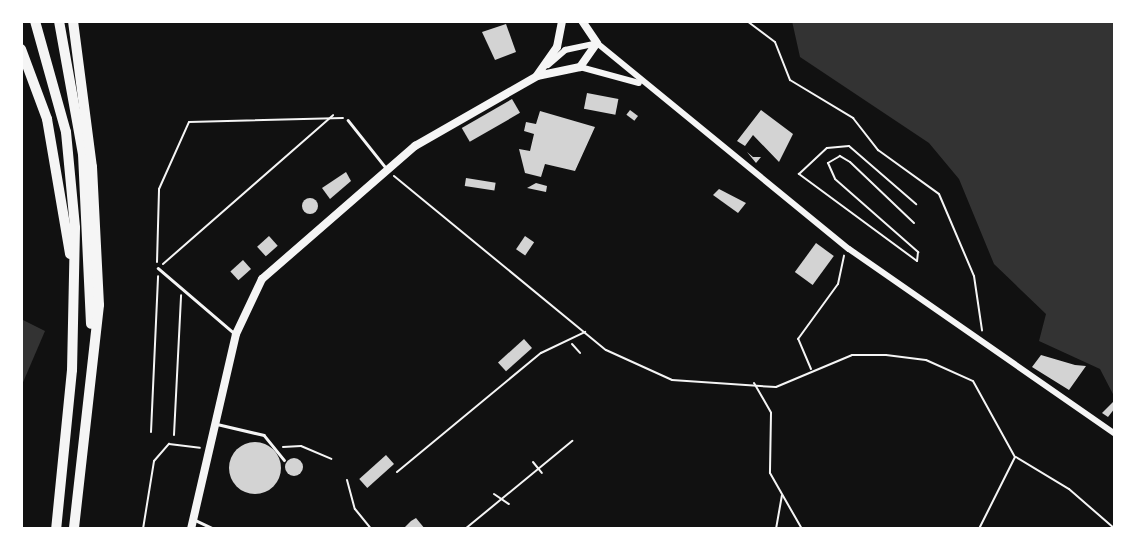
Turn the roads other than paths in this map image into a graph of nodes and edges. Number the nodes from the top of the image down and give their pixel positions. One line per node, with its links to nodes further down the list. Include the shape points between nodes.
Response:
1 (34, 21): 14 (highway, via 66,132)
2 (59, 21): 16 (highway, via 83,154)
3 (74, 21): 16 (highway, via 97,230)
4 (562, 21): 9 (street, via 557,47)
5 (582, 21): 6 (street)
6 (597, 43): 8 (street); 9 (street, via 565,50); 10 (street)
7 (21, 49): 14 (highway, via 47,119)
8 (580, 67): 9 (street); 10 (street)
9 (537, 76): 12 (street, via 428,137)
10 (644, 86): 18 (street, via 849,249)
11 (348, 120): 12 (lane)
12 (388, 169): 15 (street, via 262,279)
13 (158, 268): 15 (lane)
14 (74, 281): 21 (highway)
15 (236, 334): 17 (street)
16 (95, 362): 22 (highway)
17 (216, 424): 19 (lane, via 264,435); 20 (street)
18 (1115, 434)
19 (284, 460)
20 (195, 520): 23 (street); 24 (lane)
21 (56, 529)
22 (74, 529)
23 (191, 529)
24 (214, 529)

